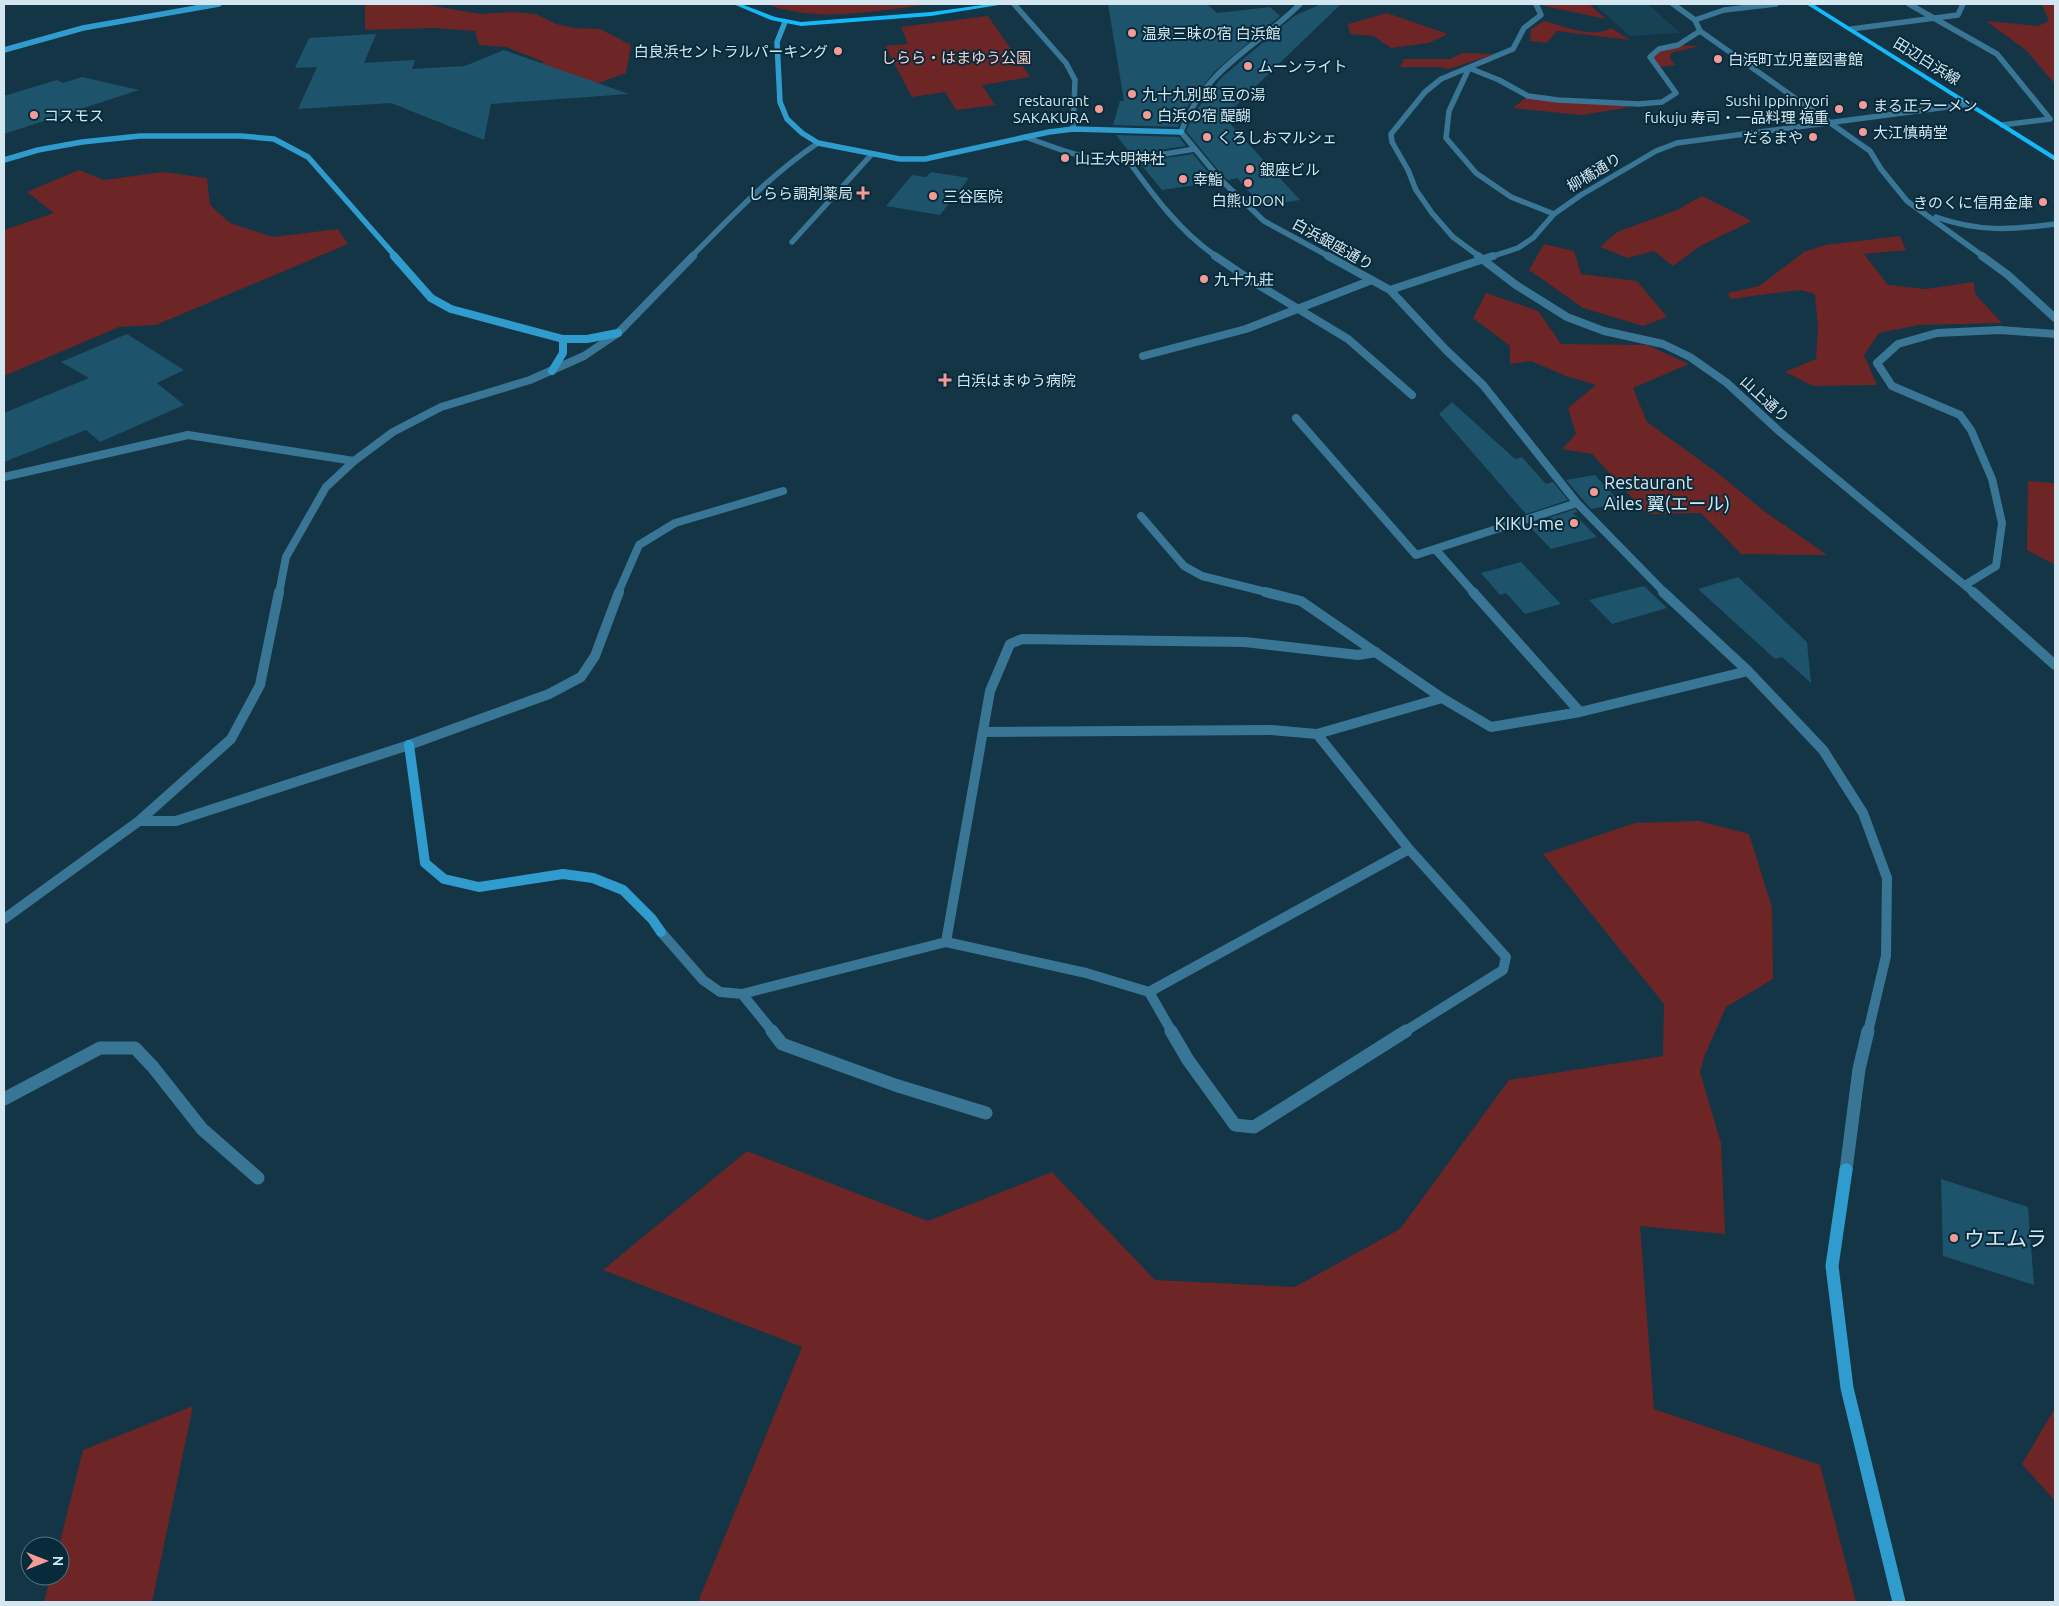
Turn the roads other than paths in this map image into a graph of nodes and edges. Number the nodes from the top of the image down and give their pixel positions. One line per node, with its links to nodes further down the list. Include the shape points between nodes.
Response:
1 (219, 4): 17 (street, via 73,30)
2 (736, 4): 14 (main road)
3 (1002, 4): 14 (main road, via 886,18)
4 (1014, 4): 23 (street, via 1066,64 1075,80)
5 (1300, 4): 24 (street, via 1241,52 1200,93 1186,115)
6 (1536, 4): 18 (street, via 1541,15 1524,28 1513,49)
7 (1673, 4): 13 (street)
8 (1776, 4): 13 (street, via 1720,10)
9 (1809, 4): 15 (main road, 田辺白浜線)
10 (1909, 4): 12 (street)
11 (1964, 4): 12 (street, via 1958,15)
12 (1935, 18): 15 (street); 20 (street, via 1997,54)
13 (1695, 20): 16 (street)
14 (785, 22): 26 (street, via 777,42 780,102 787,119)
15 (1851, 29): 19 (main road, 田辺白浜線)
16 (1700, 31): 18 (street, via 1678,45 1659,49 1650,57 1676,93 1662,102 1639,104 1528,96); 21 (street)
17 (4, 50)
18 (1469, 68): 32 (street, via 1450,111 1446,138 1476,173 1511,197); 53 (street, 山上通り, bridge, via 1441,79 1425,92 1392,134 1392,142 1416,190 1453,237 1516,285 1567,317 1604,331 1663,344 1727,382 1780,432)
19 (1970, 104): 21 (street, 柳橋通り); 22 (main road, 田辺白浜線)
20 (2052, 121): 22 (street)
21 (1830, 123): 32 (street, 柳橋通り, via 1677,142 1656,151); 33 (street, via 1870,152 1907,201)
22 (2002, 125): 29 (main road, 田辺白浜線)
23 (1073, 129): 24 (street); 25 (street)
24 (1181, 132): 27 (street, 白浜銀座通り)
25 (1025, 136): 28 (street, via 926,159); 31 (street, via 1071,153)
26 (818, 143): 28 (street); 40 (street, via 797,157 719,229)
27 (1194, 149): 31 (street); 36 (street, 白浜銀座通り, via 1264,221)
28 (872, 154): 35 (street)
29 (2055, 159)
30 (4, 160): 42 (street, via 82,142 140,136 274,139 308,157 432,298 451,308)
31 (1127, 160): 38 (street, via 1196,243)
32 (1554, 214): 37 (street, 柳橋通り, via 1533,238 1518,248)
33 (1928, 215): 34 (street, via 1970,228 1994,230); 39 (street, via 2008,275)
34 (2055, 224)
35 (792, 242)
36 (1372, 280): 37 (street, 白浜銀座通り); 38 (street)
37 (1390, 290): 50 (street, 白浜銀座通り, via 1483,385)
38 (1299, 310): 43 (street, via 1246,329); 45 (street, via 1348,339)
39 (2055, 318)
40 (618, 333): 42 (street, via 587,339); 44 (street, via 584,356)
41 (2055, 334): 53 (street, via 2000,330 1937,333 1898,344 1877,362 1892,386 1960,415 1972,430 1992,479 2002,523 1996,566)
42 (562, 339): 44 (street, via 563,353)
43 (1143, 356)
44 (552, 372): 47 (street, via 441,407 393,432)
45 (1412, 395)
46 (1296, 418): 52 (street, via 1416,555)
47 (354, 461): 48 (street, via 188,435); 62 (street, via 326,488 286,557 260,685 231,739)
48 (4, 476)
49 (782, 491): 61 (street, via 675,523 639,545 595,656 580,677 549,694)
50 (1577, 503): 52 (street); 56 (street, 白浜銀座通り, via 1643,573)
51 (1141, 516): 54 (street, via 1184,566 1202,576 1301,601)
52 (1436, 550): 58 (street)
53 (1965, 585): 55 (street, 山上通り)
54 (1376, 652): 57 (street); 59 (street, via 1358,655 1245,642 1022,639 1010,644 990,691)
55 (2055, 666)
56 (1748, 671): 58 (street); 71 (street, 白浜銀座通り, via 1823,750 1863,813 1887,878 1886,956 1859,1068 1832,1266 1847,1388)
57 (1442, 698): 58 (street, via 1491,727); 60 (street)
58 (1580, 712)
59 (983, 732): 60 (street, via 1271,730); 65 (street)
60 (1317, 734): 63 (street)
61 (409, 745): 62 (street, via 176,821); 67 (street, via 425,863 444,879 479,887 563,874 593,878 623,890 703,980 720,992)
62 (139, 821): 64 (street)
63 (1410, 849): 66 (street); 66 (street, via 1506,957 1503,970 1254,1127 1235,1125 1188,1060)
64 (4, 919)
65 (946, 942): 66 (street, via 1086,973); 67 (street)
66 (1149, 992)
67 (742, 994): 69 (street, via 782,1044 895,1086)
68 (4, 1099): 70 (street, via 100,1048 135,1048 202,1129)
69 (986, 1113)
70 (258, 1178)
71 (1900, 1602)

